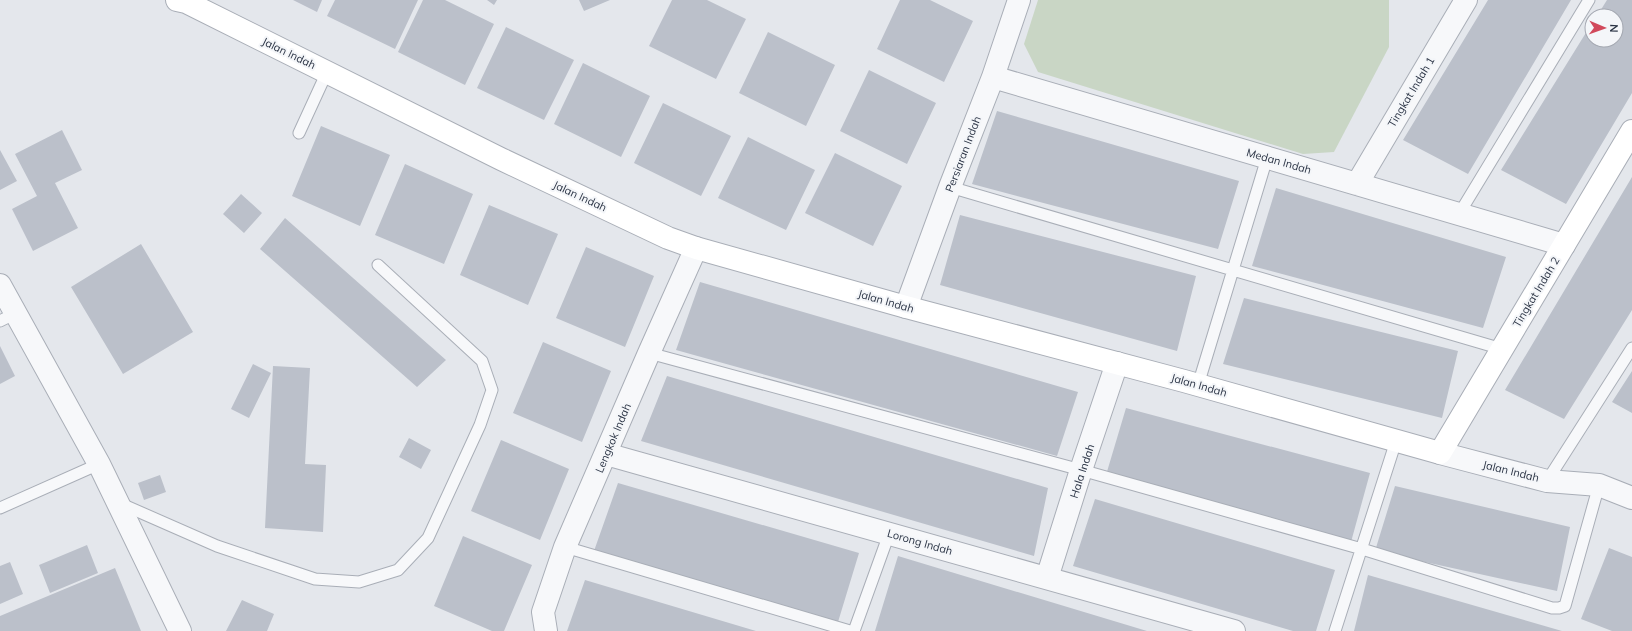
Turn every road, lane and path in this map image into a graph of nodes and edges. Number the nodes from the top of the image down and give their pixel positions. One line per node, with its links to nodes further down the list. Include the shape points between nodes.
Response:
1 (1019, 0): 6 (street, Persiaran Indah)
2 (1466, 0): 10 (street, Tingkat Indah 1)
3 (1589, 0): 12 (lane)
4 (182, 1): 5 (street, Jalan Indah)
5 (327, 72): 8 (lane); 14 (street, Jalan Indah, via 592,202 668,238)
6 (993, 77): 9 (street, Medan Indah); 11 (street, Persiaran Indah)
7 (1632, 131): 13 (street, Tingkat Indah 2)
8 (299, 133)
9 (1267, 158): 10 (street, Medan Indah); 16 (lane)
10 (1357, 184): 12 (street, Medan Indah)
11 (950, 187): 16 (lane); 18 (street, Persiaran Indah)
12 (1459, 214): 13 (street, Medan Indah)
13 (1564, 245): 21 (street, Tingkat Indah 2)
14 (696, 248): 18 (street, Jalan Indah); 22 (street, Lengkok Indah)
15 (378, 265): 33 (lane, via 482,361 492,390 480,425 428,538 398,570 359,582 315,578 217,546)
16 (1232, 270): 21 (lane); 24 (lane)
17 (0, 285): 19 (street)
18 (906, 307): 23 (street, Jalan Indah)
19 (8, 317): 28 (street)
20 (1632, 348): 30 (lane)
21 (1502, 349): 26 (street, Tingkat Indah 2)
22 (649, 353): 27 (street, Lengkok Indah); 29 (lane)
23 (1117, 363): 24 (street, Jalan Indah); 29 (street, Hala Indah)
24 (1198, 385): 25 (street, Jalan Indah)
25 (1396, 441): 26 (street, Jalan Indah); 37 (lane)
26 (1440, 453): 30 (street, Jalan Indah)
27 (606, 454): 35 (street, Lorong Indah); 36 (street, Lengkok Indah)
28 (99, 464): 33 (street); 34 (lane)
29 (1081, 470): 37 (lane); 38 (street, Hala Indah)
30 (1547, 481): 31 (street, Jalan Indah)
31 (1599, 485): 32 (street, Jalan Indah); 37 (lane, via 1565,606 1559,608 1552,608)
32 (1632, 498)
33 (117, 502): 40 (street)
34 (0, 508)
35 (889, 534): 38 (street, Lorong Indah); 43 (lane)
36 (565, 547): 41 (street, Lengkok Indah, via 543,612); 42 (lane)
37 (1362, 549): 45 (lane)
38 (1047, 578): 39 (street, Lorong Indah)
39 (1189, 625): 44 (street, Lorong Indah)
40 (180, 631)
41 (546, 631)
42 (850, 631)
43 (854, 631)
44 (1234, 631)
45 (1335, 631)

